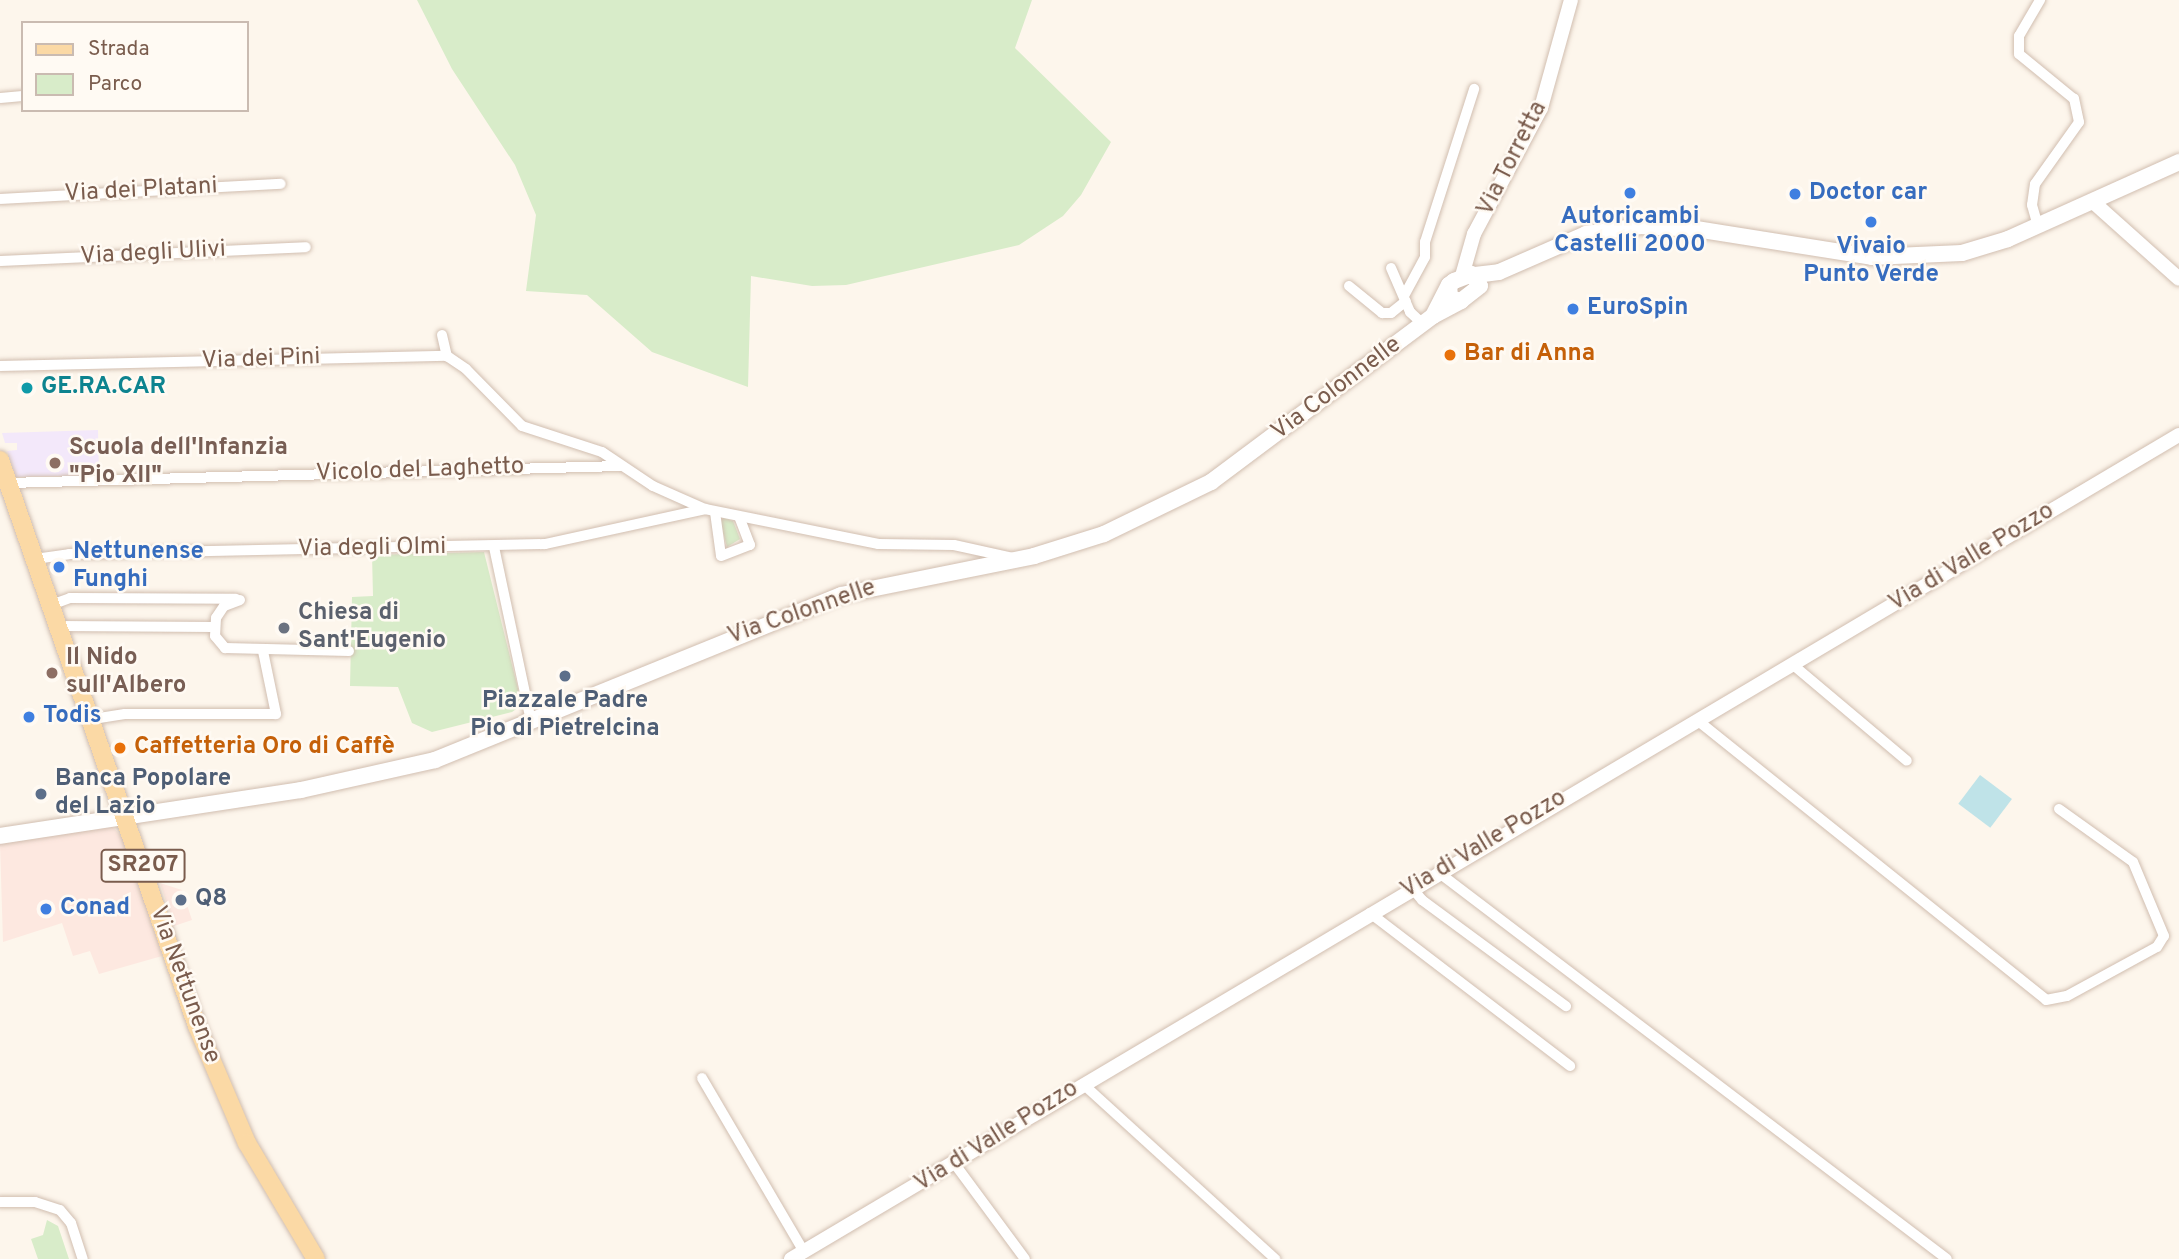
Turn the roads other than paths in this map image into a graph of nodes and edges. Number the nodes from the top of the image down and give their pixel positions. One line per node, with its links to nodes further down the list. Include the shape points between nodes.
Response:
1 (1571, 0): 15 (street, Via Torretta, via 1541,108 1474,234)
2 (2040, 0): 10 (street, via 2020,36 2018,50 2027,65 2072,98 2079,122 2035,184 2032,205)
3 (1474, 89): 17 (street, via 1425,242 1425,257)
4 (21, 96): 5 (street)
5 (0, 97)
6 (2179, 162): 9 (main road, Via Colonnelle)
7 (281, 184): 8 (street, Via dei Platani)
8 (0, 199)
9 (2093, 202): 10 (main road, Via Colonnelle); 14 (street)
10 (2038, 226): 15 (main road, Via Colonnelle, via 1962,253 1901,258 1829,252 1696,229 1630,227 1577,237)
11 (306, 247): 12 (street, Via degli Ulivi)
12 (0, 261)
13 (1391, 268): 17 (street)
14 (2179, 279)
15 (1471, 280): 18 (main road, Via Colonnelle); 18 (main road, via 1450,298); 19 (main road, Via Colonnelle)
16 (1349, 286): 17 (street, via 1382,313 1391,313)
17 (1405, 298): 19 (street)
18 (1461, 301): 19 (main road, Via Colonnelle)
19 (1428, 320): 31 (main road, Via Colonnelle, via 1198,490 1123,526)
20 (442, 335): 21 (street)
21 (446, 357): 22 (street, Via dei Pini); 25 (street, Vicolo del Laghetto, via 522,426 597,450)
22 (0, 366)
23 (2179, 435): 37 (street, Via di Valle Pozzo)
24 (0, 460): 26 (main road, Via Nettunense / SR207)
25 (623, 466): 26 (street, Vicolo del Laghetto); 27 (street, Vicolo del Laghetto, via 653,486)
26 (8, 483): 30 (main road, Via Nettunense / SR207)
27 (710, 510): 28 (street, Vicolo del Laghetto); 28 (street, via 721,556 750,545); 29 (street, Via degli Olmi, via 545,544)
28 (739, 517): 31 (street, Vicolo del Laghetto, via 878,544 961,545)
29 (494, 547): 30 (street, Via degli Olmi, via 69,554); 39 (street)
30 (35, 559): 32 (main road, Via Nettunense / SR207)
31 (1019, 559): 39 (main road, Via Colonnelle, via 841,595)
32 (51, 605): 33 (main road, Via Nettunense / SR207); 34 (street, via 70,598 240,600 220,610)
33 (59, 626): 34 (street); 38 (main road, Via Nettunense / SR207)
34 (214, 627): 35 (street, via 225,649)
35 (263, 651): 36 (street); 38 (street, via 276,714 125,714)
36 (349, 651)
37 (1792, 664): 40 (street, Via di Valle Pozzo); 41 (street)
38 (93, 719): 43 (main road, Via Nettunense / SR207)
39 (531, 720): 43 (main road, Via Colonnelle, via 399,769)
40 (1697, 720): 42 (street, via 2046,1000 2067,996 2164,939 2133,862); 45 (street, Via di Valle Pozzo)
41 (1907, 761)
42 (2059, 809)
43 (127, 819): 44 (main road, Via Colonnelle); 56 (main road, Via Nettunense / SR207, via 213,1068 247,1143)
44 (0, 836)
45 (1438, 872): 46 (street, Via di Valle Pozzo); 59 (street)
46 (1412, 887): 47 (street, Via di Valle Pozzo); 48 (street, via 1423,900)
47 (1370, 913): 49 (street); 51 (street, Via di Valle Pozzo)
48 (1566, 1006)
49 (1570, 1066)
50 (702, 1078): 54 (street)
51 (1083, 1083): 52 (street, Via di Valle Pozzo); 58 (street)
52 (954, 1163): 54 (street, Via di Valle Pozzo); 57 (street)
53 (0, 1202): 55 (street, via 35,1202 60,1210 71,1223)
54 (797, 1255)
55 (83, 1259)
56 (316, 1259)
57 (1025, 1259)
58 (1275, 1259)
59 (1947, 1259)

